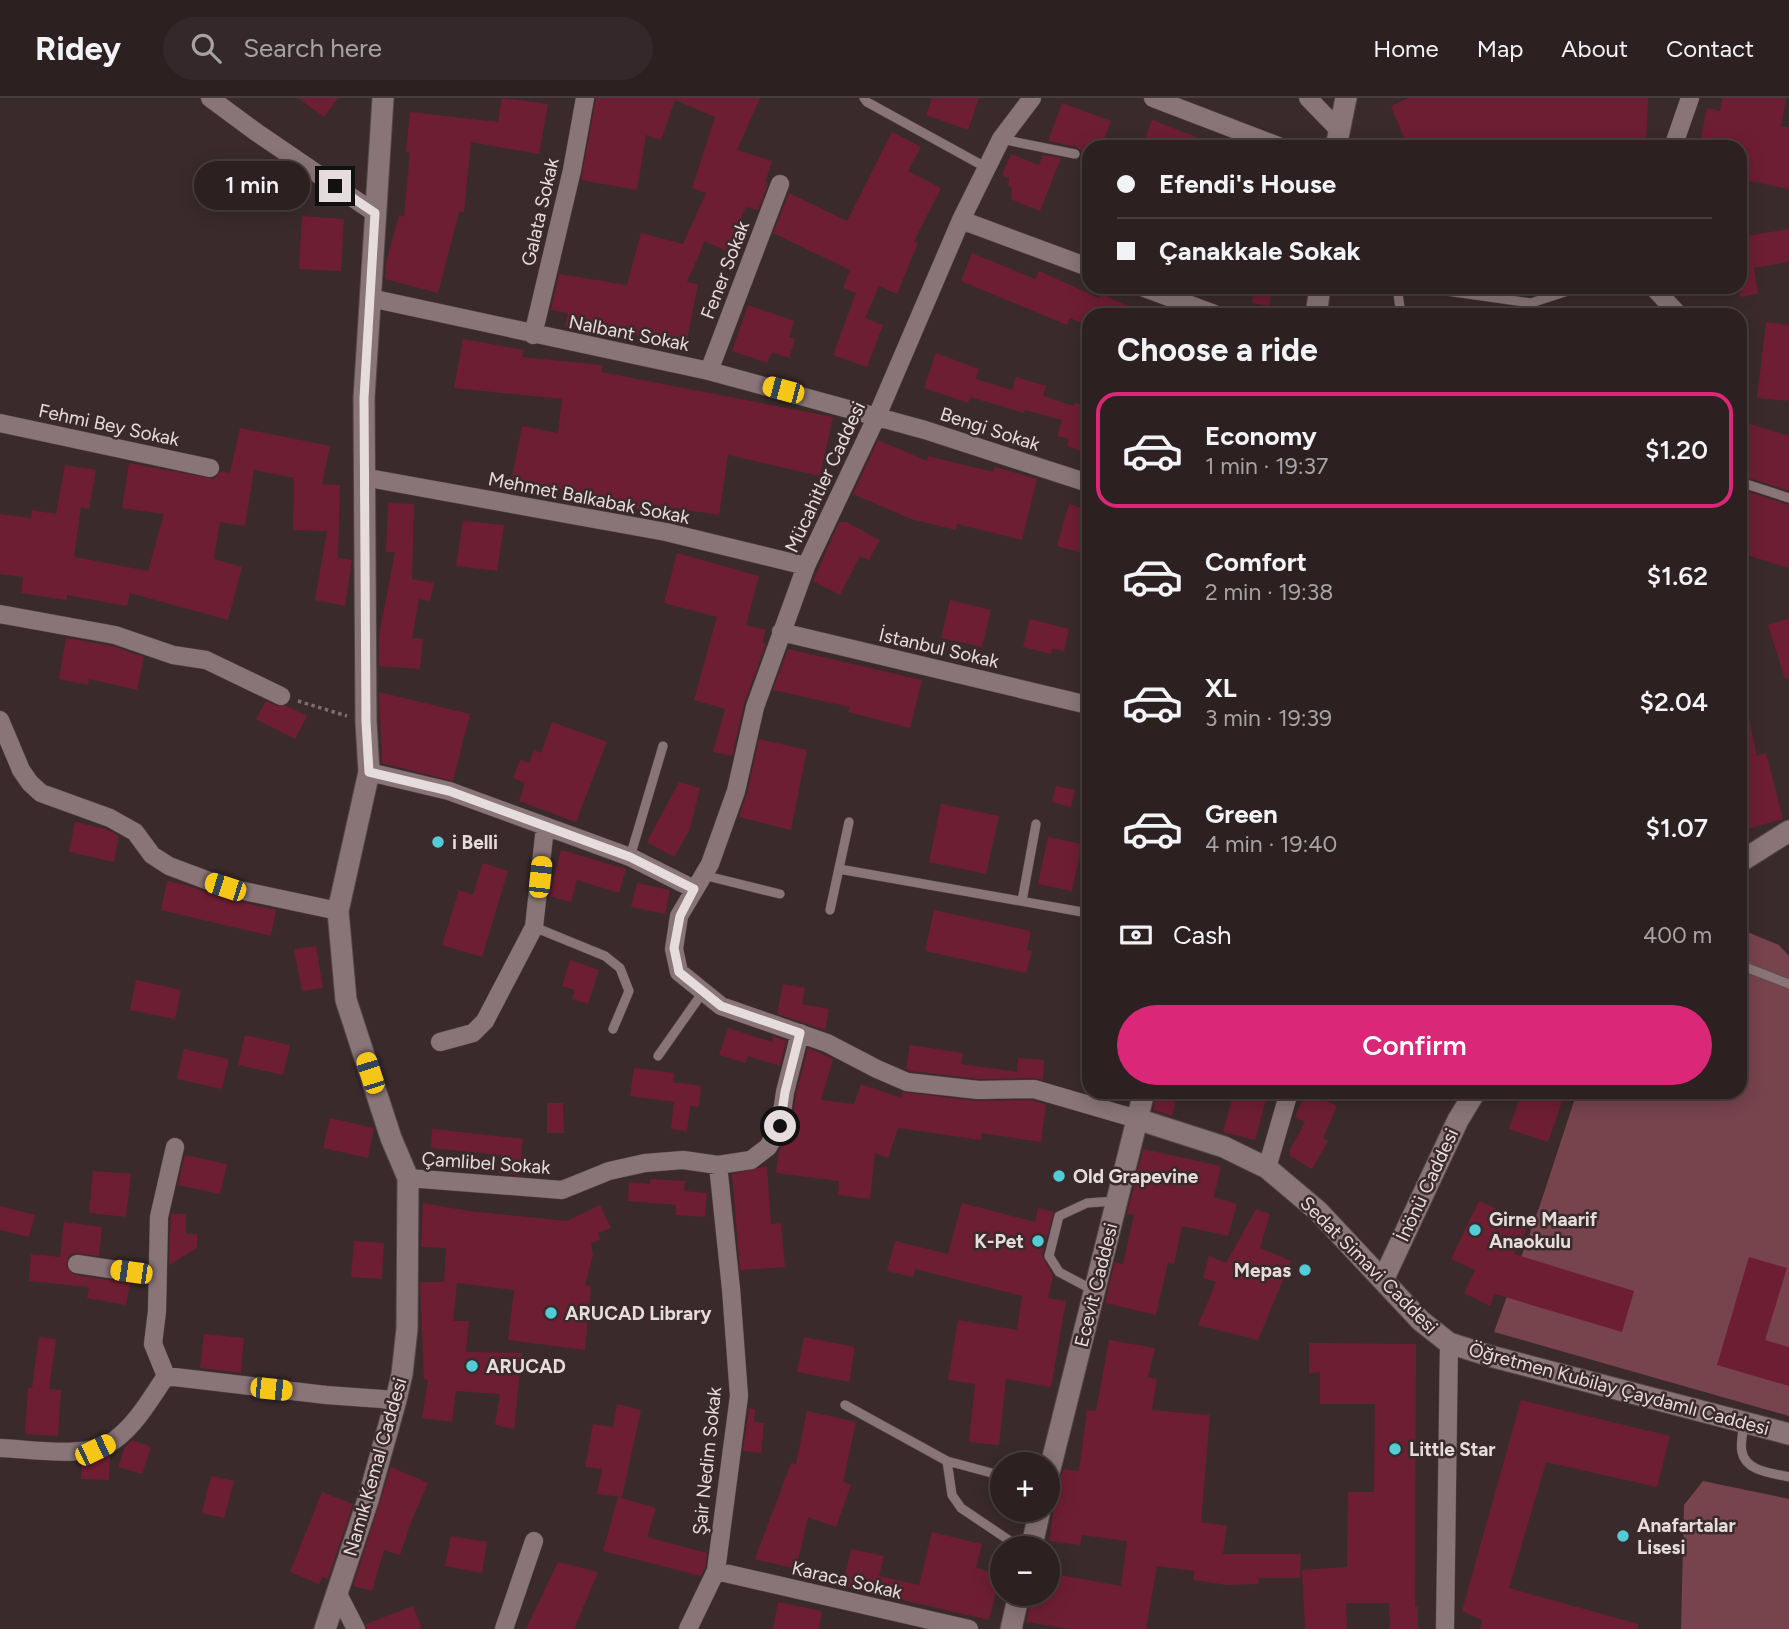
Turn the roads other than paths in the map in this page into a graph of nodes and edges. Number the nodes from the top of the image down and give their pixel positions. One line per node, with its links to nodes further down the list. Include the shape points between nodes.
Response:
1 (210, 98): 17 (street)
2 (383, 98): 17 (street, Namık Kemal Caddesi)
3 (584, 98): 29 (street, Galata Sokak)
4 (864, 98): 15 (lane)
5 (1032, 98): 10 (street, Mücahitler Caddesi)
6 (1153, 98): 12 (street)
7 (1308, 98): 11 (street)
8 (1346, 98): 11 (street)
9 (1690, 98): 13 (street)
10 (1001, 139): 14 (lane); 15 (street, Mücahitler Caddesi)
11 (1338, 139)
12 (1263, 140)
13 (1675, 140)
14 (1075, 154)
15 (987, 168): 18 (street, Mücahitler Caddesi)
16 (780, 184): 30 (street, Fener Sokak)
17 (375, 213): 24 (street, Namık Kemal Caddesi)
18 (961, 220): 19 (street); 31 (street, Mücahitler Caddesi)
19 (1082, 265)
20 (1161, 294): 26 (street)
21 (1467, 294): 25 (lane)
22 (1559, 294): 25 (lane)
23 (1660, 294): 28 (street)
24 (370, 298): 29 (street, Nalbant Sokak); 34 (street, Namık Kemal Caddesi)
25 (1531, 303): 27 (lane)
26 (1198, 308)
27 (1530, 308)
28 (1672, 308)
29 (533, 335): 30 (street, Nalbant Sokak)
30 (709, 371): 31 (street, Nalbant Sokak)
31 (877, 416): 35 (street, Bengi Sokak); 38 (street, Mücahitler Caddesi)
32 (0, 423): 33 (street, Fehmi Bey Sokak)
33 (210, 468)
34 (363, 477): 38 (street, Mehmet Balkabak Sokak, via 666,532); 45 (street, Namık Kemal Caddesi)
35 (1082, 481)
36 (1747, 484): 37 (lane)
37 (1789, 498)
38 (806, 566): 40 (street, Mücahitler Caddesi)
39 (0, 614): 41 (street, via 116,635 173,655 206,660)
40 (781, 632): 42 (street, İstanbul Sokak); 53 (street, Mücahitler Caddesi, via 755,707 736,791 710,864)
41 (281, 696)
42 (1082, 704)
43 (0, 720): 57 (street, via 20,770 41,793 135,832 152,855 169,866 225,887)
44 (663, 746): 50 (lane)
45 (369, 772): 48 (street, via 449,791); 57 (street, Namık Kemal Caddesi)
46 (849, 822): 52 (lane)
47 (1036, 824): 55 (lane)
48 (545, 827): 50 (street); 59 (street)
49 (1789, 831): 51 (street)
50 (630, 857): 53 (street)
51 (1747, 858)
52 (839, 869): 55 (lane); 56 (lane)
53 (698, 882): 54 (lane); 62 (street, Mücahitler Caddesi, via 680,916 674,948 679,972)
54 (780, 894)
55 (1023, 901): 58 (lane)
56 (830, 910)
57 (338, 911): 74 (street, Namık Kemal Caddesi, via 346,1000)
58 (1082, 912)
59 (534, 927): 63 (lane, via 605,956 620,968 629,991); 65 (street, via 485,1021 473,1033)
60 (1747, 968): 61 (lane)
61 (1789, 984)
62 (703, 992): 64 (street, Mücahitler Caddesi, via 721,1006); 66 (lane)
63 (613, 1028)
64 (800, 1033): 70 (street, Mücahitler Caddesi, via 907,1082 978,1090 1034,1089); 72 (street, Çamlibel Sokak, via 780,1126 768,1147 751,1160)
65 (440, 1042)
66 (658, 1056)
67 (1142, 1099): 70 (street, Ecevit Caddesi)
68 (1287, 1099): 73 (street)
69 (1471, 1099): 78 (street, İnönü Caddesi)
70 (1137, 1119): 73 (street, Sedat Simavi Caddesi, via 1224,1147); 75 (street, Ecevit Caddesi)
71 (175, 1147): 77 (street, via 159,1217)
72 (718, 1165): 74 (street, Çamlibel Sokak, via 683,1160 645,1163 609,1171 562,1190); 93 (street, Şair Nedim Sokak, via 739,1396)
73 (1267, 1168): 78 (street, Sedat Simavi Caddesi, via 1318,1211)
74 (408, 1178): 82 (street, Namık Kemal Caddesi, via 407,1329)
75 (1116, 1200): 79 (street, Ecevit Caddesi); 79 (lane, via 1087,1203 1059,1216 1052,1243 1049,1256 1059,1272)
76 (78, 1264): 77 (street)
77 (157, 1276): 81 (street, via 153,1344)
78 (1382, 1280): 80 (street, Sedat Simavi Caddesi)
79 (1094, 1291): 87 (street, Ecevit Caddesi)
80 (1449, 1343): 84 (street, Öğretmen Kubilay Çaydamlı Caddesi); 102 (street)
81 (166, 1376): 82 (street); 86 (street, via 139,1416 115,1440 95,1450)
82 (396, 1401): 94 (street, Namık Kemal Caddesi)
83 (845, 1405): 88 (lane)
84 (1744, 1422): 85 (street, Öğretmen Kubilay Çaydamlı Caddesi); 90 (lane, via 1742,1452 1747,1462 1758,1470)
85 (1789, 1434)
86 (0, 1448)
87 (1054, 1452)
88 (947, 1461): 89 (lane); 91 (lane, via 952,1495 961,1508)
89 (990, 1473)
90 (1789, 1477)
91 (1003, 1536)
92 (534, 1541): 98 (street)
93 (716, 1571): 99 (street, Şair Nedim Sokak); 100 (street, Karaca Sokak)
94 (338, 1594): 96 (street, Namık Kemal Caddesi); 97 (street)
95 (1016, 1606): 101 (street)
96 (325, 1629)
97 (356, 1629)
98 (504, 1629)
99 (688, 1629)
100 (969, 1629)
101 (1011, 1629)
102 (1445, 1629)

